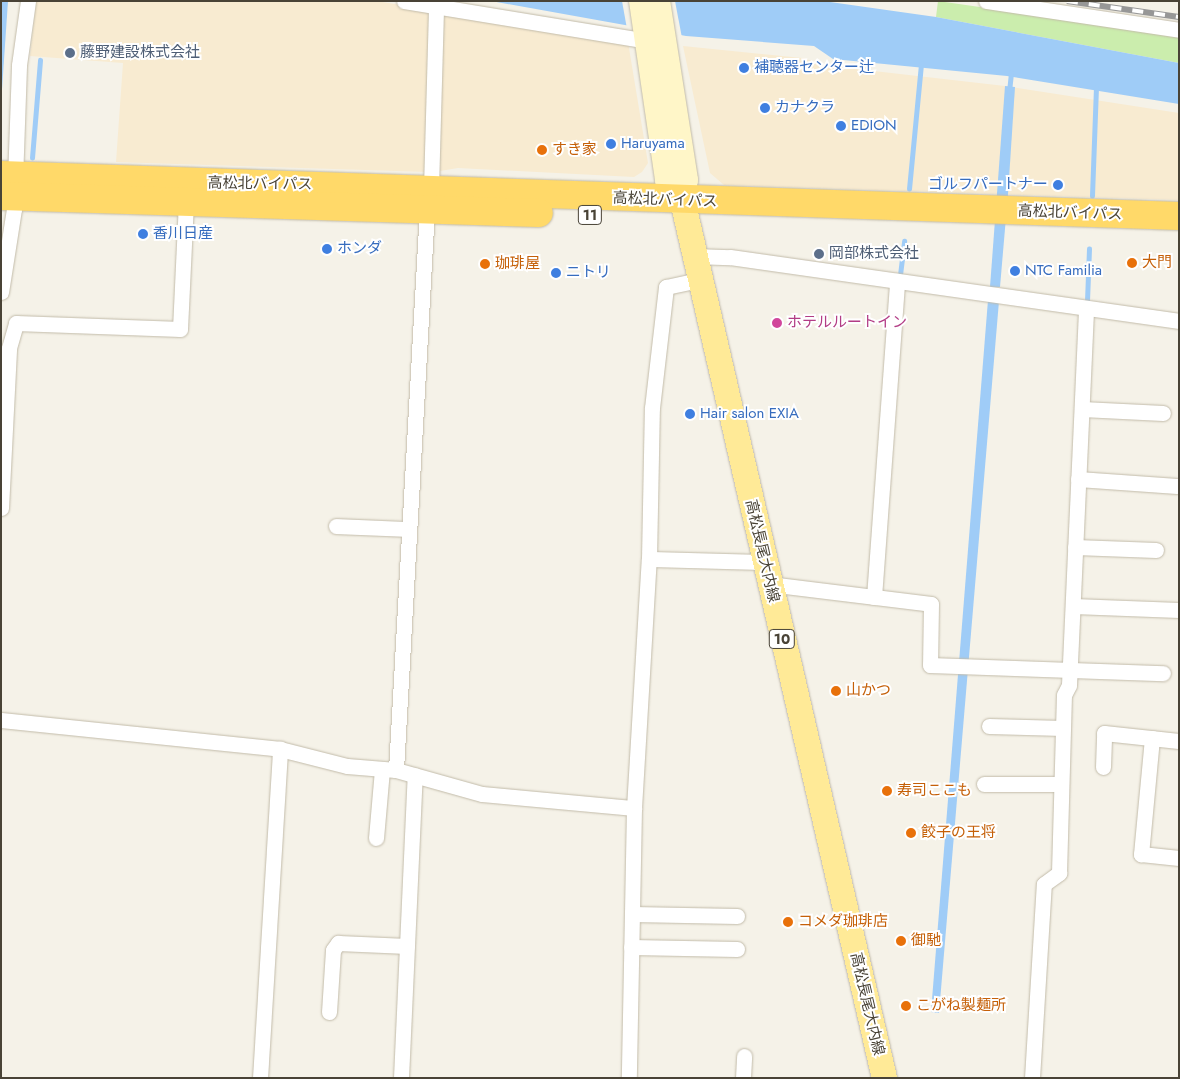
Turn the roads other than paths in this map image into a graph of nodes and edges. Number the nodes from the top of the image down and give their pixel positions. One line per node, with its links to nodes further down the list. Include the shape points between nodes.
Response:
1 (28, 1): 9 (street)
2 (404, 1): 6 (street)
3 (640, 1): 8 (street)
4 (659, 1): 8 (street)
5 (986, 1): 7 (street)
6 (436, 6): 8 (street); 11 (street)
7 (1179, 30)
8 (655, 39): 13 (street, via 666,180)
9 (6, 186): 10 (highway, 高松北バイパス / 11); 18 (street)
10 (136, 191): 11 (highway, 高松北バイパス / 11); 12 (highway, 高松北バイパス / 11)
11 (429, 198): 12 (highway, 高松北バイパス / 11); 13 (highway, 高松北バイパス / 11); 27 (street)
12 (186, 203): 25 (street, via 180,329 16,323 10,348)
13 (684, 209): 14 (highway, 高松北バイパス / 11); 15 (highway, 高松北バイパス / 11); 16 (main road, 高松長尾大内線 / 10)
14 (1179, 216)
15 (1179, 235)
16 (696, 268): 17 (street, via 730,257); 30 (street, via 666,288 652,408); 31 (main road, 高松長尾大内線 / 10)
17 (897, 281): 19 (street); 32 (street)
18 (1, 292)
19 (1086, 308): 20 (street); 21 (street)
20 (1179, 321)
21 (1082, 409): 22 (street); 23 (street)
22 (1163, 413)
23 (1078, 480): 24 (street); 28 (street)
24 (1178, 486)
25 (1, 508)
26 (336, 526): 27 (street)
27 (409, 529): 44 (street)
28 (1075, 547): 29 (street); 33 (street)
29 (1156, 550)
30 (649, 559): 31 (street); 48 (street)
31 (767, 573): 32 (street); 62 (main road, 高松長尾大内線 / 10)
32 (874, 597): 35 (street, via 932,604 930,665)
33 (1072, 606): 34 (street); 35 (street)
34 (1179, 610)
35 (1070, 668): 36 (street); 39 (street)
36 (1163, 673)
37 (1, 720): 42 (street)
38 (989, 726): 39 (street)
39 (1063, 728): 47 (street)
40 (1152, 738): 41 (street); 43 (street, via 1104,733); 50 (street, via 1141,854)
41 (1179, 740)
42 (280, 749): 44 (street, via 348,766); 58 (street)
43 (1103, 768)
44 (389, 769): 45 (street); 49 (street)
45 (415, 775): 48 (street, via 482,794); 53 (street)
46 (984, 784): 47 (street)
47 (1061, 784): 63 (street, via 1059,873 1044,884)
48 (634, 808): 51 (street)
49 (376, 838)
50 (1179, 858)
51 (632, 914): 52 (street); 54 (street)
52 (737, 916)
53 (407, 946): 56 (street, via 338,943 333,950); 59 (street)
54 (631, 946): 55 (street); 60 (street)
55 (737, 949)
56 (329, 1012)
57 (744, 1056): 61 (street)
58 (260, 1078)
59 (401, 1078)
60 (629, 1078)
61 (743, 1078)
62 (884, 1078)
63 (1032, 1078)

